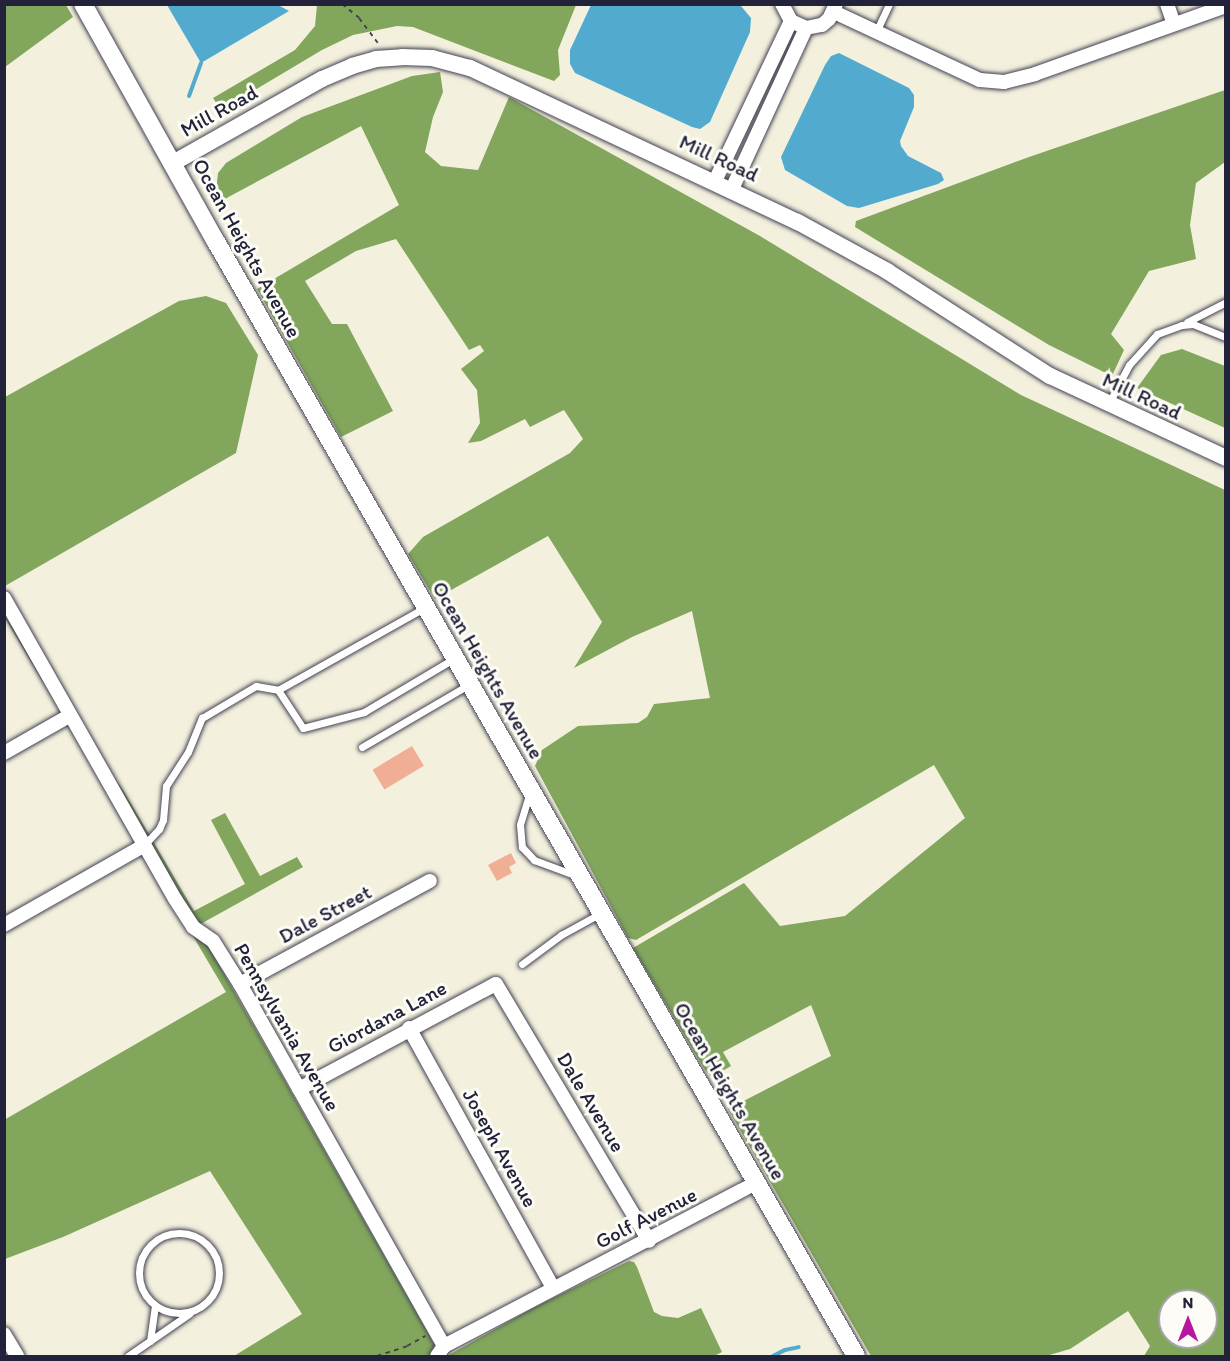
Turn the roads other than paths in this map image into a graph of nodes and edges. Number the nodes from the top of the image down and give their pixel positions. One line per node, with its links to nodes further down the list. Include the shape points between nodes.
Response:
1 (83, 4): 11 (main road, Ocean Heights Avenue)
2 (782, 4): 7 (street)
3 (889, 4): 10 (lane)
4 (1167, 4): 8 (street)
5 (1226, 6): 8 (street)
6 (835, 8): 9 (street, via 822,24); 10 (street)
7 (791, 21): 9 (street); 12 (street)
8 (1174, 24): 10 (street, via 1004,82 981,80)
9 (806, 28): 13 (street)
10 (876, 32)
11 (173, 163): 12 (street, Mill Road, via 352,66 376,59 432,58 483,73); 20 (main road, Ocean Heights Avenue)
12 (715, 181): 13 (street, Mill Road)
13 (732, 189): 17 (street, Mill Road, via 845,247 1025,362)
14 (1226, 302): 15 (lane)
15 (1182, 325): 16 (lane, via 1200,325); 17 (lane, via 1150,340 1126,369)
16 (1226, 337)
17 (1108, 406): 18 (street, Mill Road)
18 (1226, 458)
19 (4, 598): 24 (street, Pennsylvania Avenue)
20 (426, 607): 21 (main road, Ocean Heights Avenue); 23 (lane)
21 (455, 658): 22 (main road, Ocean Heights Avenue); 23 (lane, via 364,712 303,728)
22 (470, 684): 25 (lane); 27 (main road, Ocean Heights Avenue)
23 (278, 690): 28 (lane, via 256,686 202,718 188,752 166,786 159,829)
24 (69, 716): 26 (street); 28 (street, Pennsylvania Avenue)
25 (362, 747)
26 (4, 753)
27 (531, 789): 29 (main road, Ocean Heights Avenue); 29 (lane, via 520,825 522,848 534,860)
28 (143, 846): 32 (street); 34 (street, Pennsylvania Avenue, via 192,927 213,941)
29 (582, 877): 31 (main road, Ocean Heights Avenue)
30 (430, 881): 34 (street, Dale Street)
31 (602, 913): 33 (lane, via 561,935); 38 (main road, Ocean Heights Avenue)
32 (4, 925)
33 (522, 964)
34 (240, 984): 37 (street, Pennsylvania Avenue)
35 (496, 984): 36 (street, Giordana Lane); 39 (street, Dale Avenue)
36 (409, 1028): 37 (street, Giordana Lane); 40 (street, Joseph Avenue)
37 (299, 1089): 45 (street, Pennsylvania Avenue, via 435,1330)
38 (756, 1183): 39 (street, Golf Avenue); 48 (main road, Ocean Heights Avenue)
39 (649, 1241): 40 (street, Golf Avenue)
40 (554, 1288): 45 (street, Pennsylvania Avenue)
41 (155, 1305): 42 (lane, via 180,1313); 42 (lane, via 140,1284 142,1258 159,1238 185,1233 209,1245 220,1269 214,1295); 44 (lane)
42 (193, 1311): 44 (lane)
43 (4, 1334): 46 (street)
44 (150, 1341): 47 (lane)
45 (441, 1351)
46 (17, 1356)
47 (128, 1356)
48 (856, 1356)

